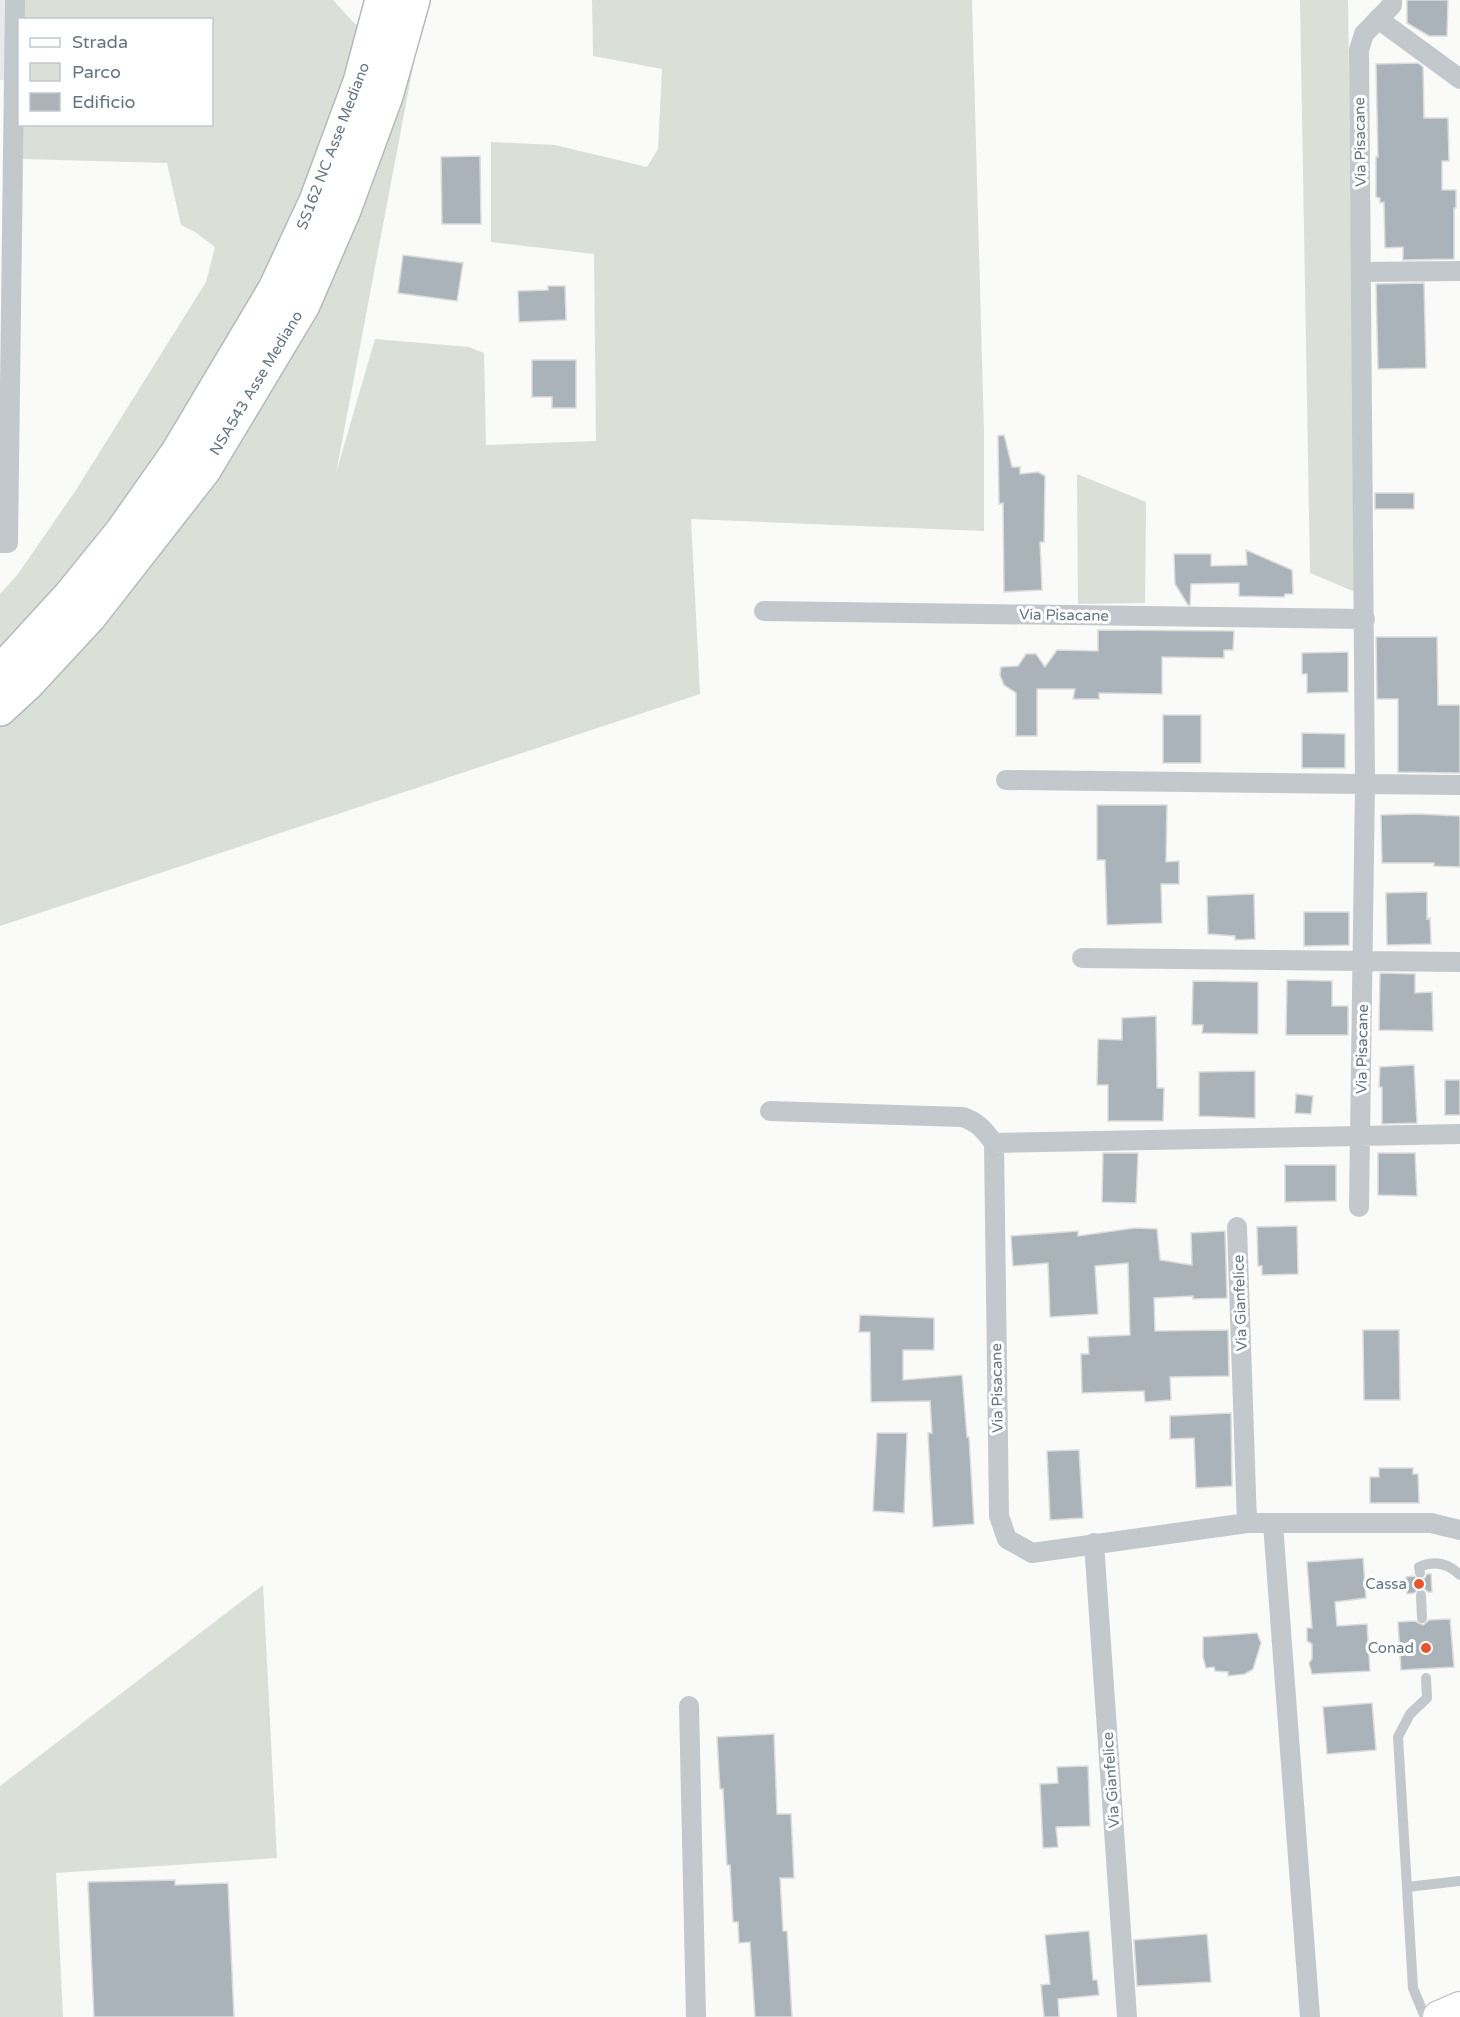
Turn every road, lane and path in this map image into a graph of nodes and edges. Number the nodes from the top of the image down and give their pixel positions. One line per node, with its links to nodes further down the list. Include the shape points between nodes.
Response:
1 (15, 0): 10 (street, via 8,543)
2 (382, 0): 9 (highway, SS162 NC Asse Mediano, via 360,82 316,201)
3 (413, 0): 14 (highway, NSA543 Asse Mediano, via 386,96 344,210 303,305 204,470 90,616)
4 (1392, 0): 5 (street, Via Pisacane)
5 (1378, 19): 6 (street); 8 (street, Via Pisacane, via 1364,34 1359,50)
6 (1460, 79)
7 (1460, 270): 8 (street)
8 (1362, 272): 12 (street, Via Pisacane)
9 (275, 289): 13 (highway, NSA543 Asse Mediano, via 178,452 121,533)
10 (0, 543)
11 (764, 611): 12 (street, Via Pisacane)
12 (1365, 619): 16 (street, Via Pisacane)
13 (0, 672)
14 (0, 709)
15 (1006, 780): 16 (street)
16 (1365, 784): 17 (street); 19 (street, Via Pisacane)
17 (1460, 785)
18 (1082, 958): 19 (street)
19 (1363, 961): 20 (street); 23 (street, Via Pisacane)
20 (1460, 962)
21 (770, 1111): 24 (street, via 962,1116 973,1120)
22 (1460, 1134): 23 (street)
23 (1361, 1137): 24 (street); 25 (street, Via Pisacane)
24 (993, 1143): 30 (street, Via Pisacane, via 999,1516 1007,1539 1032,1553)
25 (1359, 1207)
26 (1237, 1227): 27 (street, Via Gianfelice)
27 (1247, 1523): 28 (street, Via Pisacane); 30 (street, Via Pisacane)
28 (1273, 1524): 29 (street, Via Pisacane, via 1431,1523); 42 (street)
29 (1460, 1530)
30 (1094, 1543): 41 (street, Via Gianfelice)
31 (1420, 1574): 32 (lane, via 1419,1567 1432,1562 1452,1567)
32 (1460, 1575)
33 (1421, 1595): 34 (lane)
34 (1422, 1618)
35 (1426, 1678): 38 (lane, via 1427,1698 1410,1714 1398,1737)
36 (689, 1706): 40 (street)
37 (1460, 1881): 38 (lane)
38 (1407, 1887): 43 (lane, via 1413,1988)
39 (1460, 2008): 44 (main road)
40 (696, 2017)
41 (1127, 2017)
42 (1310, 2017)
43 (1425, 2017)
44 (1439, 2017)

